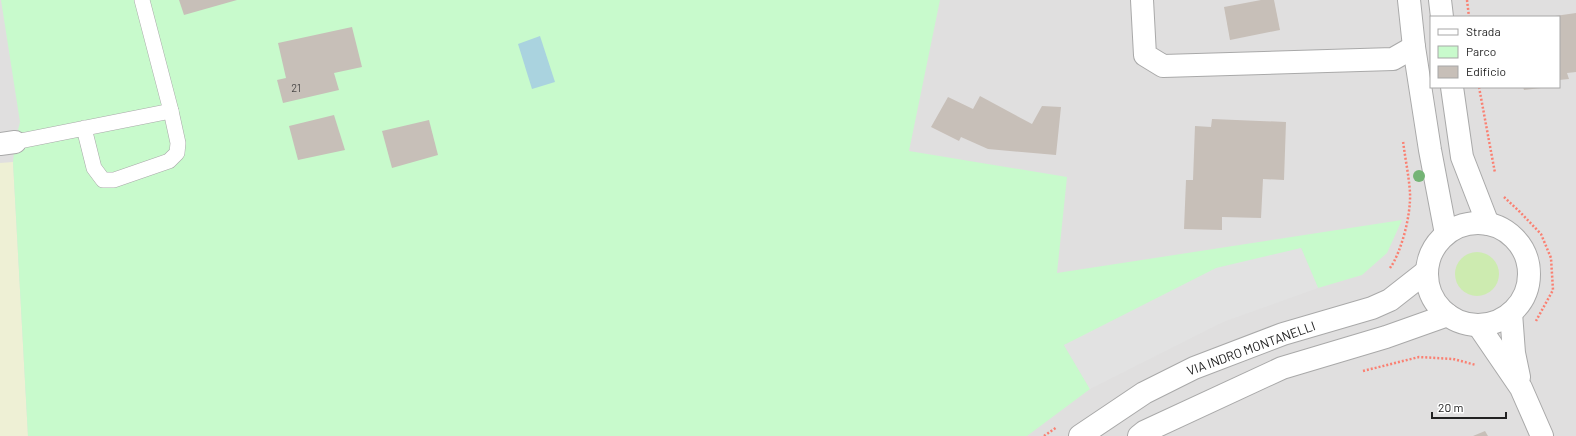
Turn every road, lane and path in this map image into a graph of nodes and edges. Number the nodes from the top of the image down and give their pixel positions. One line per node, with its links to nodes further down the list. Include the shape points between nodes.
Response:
1 (142, 0): 11 (lane)
2 (1142, 0): 8 (street, via 1145,55 1163,66 1393,59)
3 (1409, 0): 8 (street)
4 (1440, 0): 6 (street)
5 (1467, 0): 7 (path)
6 (1442, 16)
7 (1469, 16)
8 (1414, 46): 18 (street)
9 (1452, 88): 17 (street, via 1462,157)
10 (1479, 88): 15 (path)
11 (171, 111): 12 (lane); 12 (lane, via 178,143 177,153 169,161 114,180 103,180 94,168)
12 (84, 128): 14 (lane)
13 (1403, 140): 20 (path, via 1410,195 1408,216 1402,245)
14 (8, 143)
15 (1496, 176)
16 (1501, 195): 23 (path, via 1541,234 1551,258 1553,290)
17 (1488, 224): 18 (street, via 1473,223 1459,226); 21 (street, via 1516,239 1525,253 1529,269 1528,285 1522,300)
18 (1446, 234): 19 (street, via 1436,244)
19 (1427, 271): 22 (street, via 1429,288 1436,303); 30 (street, VIA INDRO MONTANELLI, via 1390,300 1372,308 1283,334 1194,368 1144,393)
20 (1387, 272)
21 (1511, 313): 24 (street, via 1495,322); 27 (street, via 1514,353)
22 (1448, 315): 24 (street, via 1462,322); 31 (street, via 1386,337 1282,368)
23 (1534, 324)
24 (1478, 325): 25 (street)
25 (1502, 358): 26 (path, via 1480,366 1453,359 1419,358); 27 (street)
26 (1358, 372)
27 (1521, 388): 32 (street)
28 (1060, 425): 29 (path)
29 (1044, 436)
30 (1080, 436)
31 (1139, 436)
32 (1542, 436)

